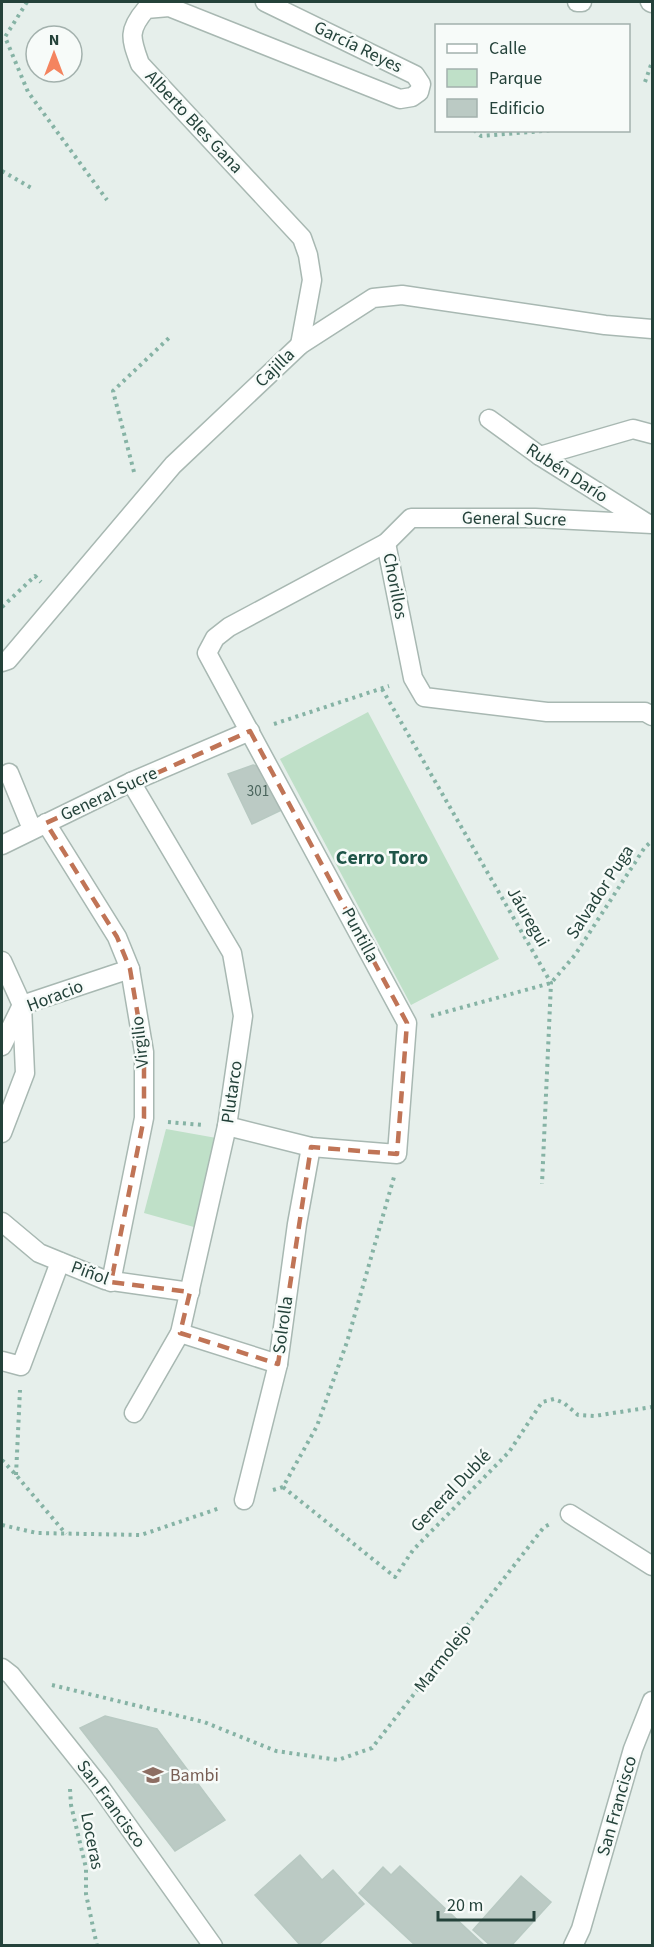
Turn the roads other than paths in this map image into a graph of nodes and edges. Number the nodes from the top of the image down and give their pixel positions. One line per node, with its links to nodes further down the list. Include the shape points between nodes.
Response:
1 (265, 2): 2 (street, García Reyes, via 415,75 421,84 419,92)
2 (400, 99): 4 (street, Alberto Bles Gana, via 170,7 146,9 134,22 132,42 140,64 302,238 312,280)
3 (652, 329): 4 (street, Cajilla, via 402,295 373,298)
4 (300, 345): 10 (street, Cajilla, via 173,465 8,660)
5 (489, 419): 7 (street, Rubén Darío)
6 (652, 434): 7 (street, via 633,429)
7 (540, 456): 8 (street, Rubén Darío)
8 (650, 524): 9 (street, General Sucre, via 535,518 411,518)
9 (387, 543): 11 (street, Chorillos, via 413,678 424,697 547,712 645,712); 12 (street, Chorillos, via 215,638 207,653)
10 (2, 662)
11 (652, 716)
12 (250, 731): 14 (street, General Sucre); 23 (street, Puntilla, via 407,1023 397,1154)
13 (9, 773): 15 (street, Virgilio)
14 (131, 782): 15 (street, General Sucre); 21 (street, Plutarco, via 232,953 243,1016)
15 (39, 826): 16 (street, General Sucre); 18 (street, Virgilio, via 117,938)
16 (2, 845)
17 (2, 961): 19 (street)
18 (130, 969): 19 (street, Horacio); 26 (street, Virgilio, via 144,1052 144,1118)
19 (22, 1005): 20 (street, Horacio); 22 (street, via 26,1073)
20 (2, 1046)
21 (227, 1126): 23 (street); 27 (street, Plutarco)
22 (2, 1133)
23 (311, 1147): 30 (street, Solrolla)
24 (2, 1222): 25 (street, Piñol, via 39,1253)
25 (60, 1262): 26 (street, Piñol); 29 (street, via 21,1365)
26 (111, 1282): 27 (street, Piñol)
27 (190, 1293): 28 (street, Plutarco)
28 (180, 1333): 30 (street); 31 (street, Plutarco)
29 (2, 1361)
30 (278, 1364): 32 (street, Solrolla)
31 (134, 1413)
32 (244, 1500)
33 (570, 1514): 34 (street)
34 (652, 1566)
35 (6, 1671): 37 (street, San Francisco, via 98,1784)
36 (652, 1701): 38 (street, San Francisco, via 633,1749)
37 (213, 1946)
38 (573, 1946)

